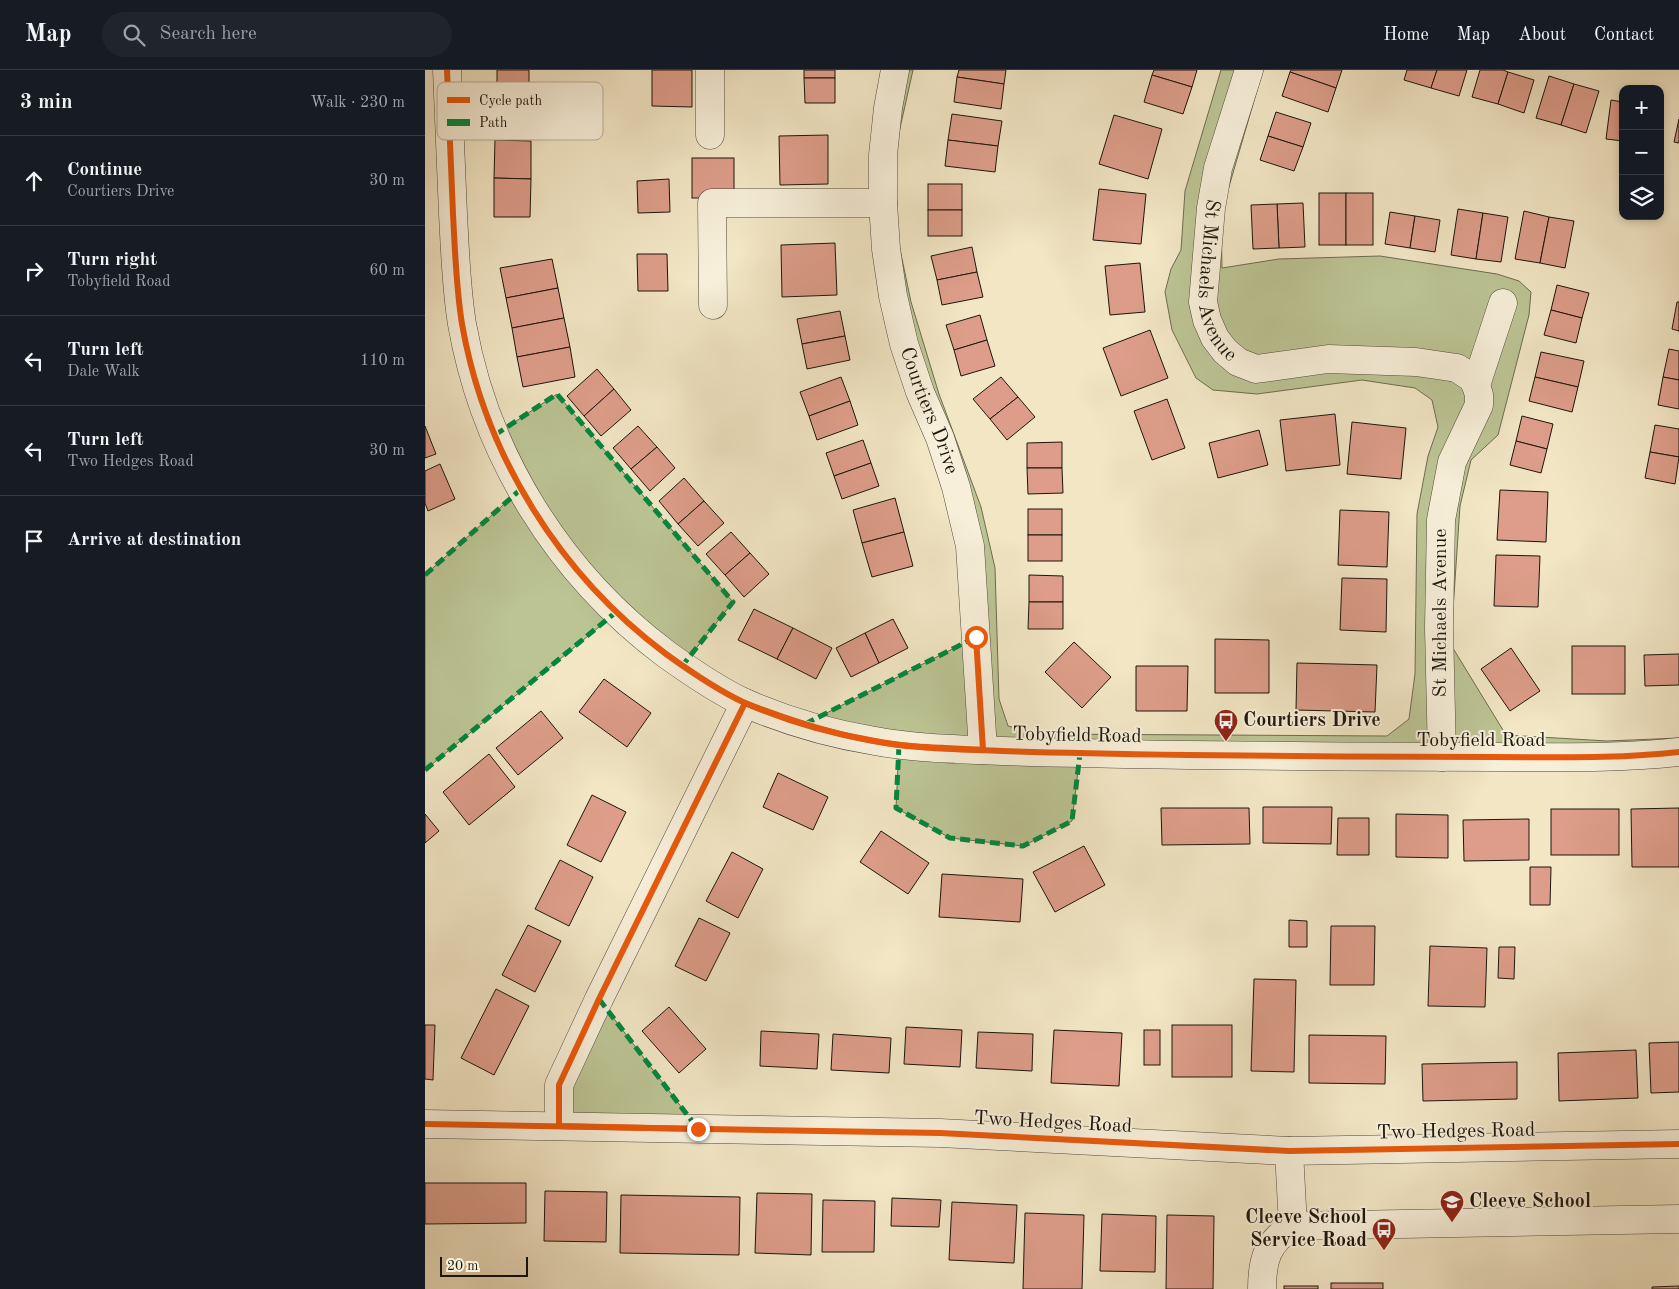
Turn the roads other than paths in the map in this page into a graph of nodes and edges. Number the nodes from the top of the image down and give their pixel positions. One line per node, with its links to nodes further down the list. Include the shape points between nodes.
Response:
1 (710, 70): 4 (street)
2 (895, 70): 6 (street, Courtiers Drive, via 883,155)
3 (1249, 70): 9 (street, St Michaels Avenue, via 1218,168 1211,208 1203,302 1215,338 1238,362 1255,369 1329,360 1416,362 1457,368)
4 (710, 135)
5 (450, 140): 10 (street, Tobyfield Road, via 457,286 462,324 481,399 507,463 560,550 616,612 682,666)
6 (883, 203): 8 (street, via 712,203); 11 (street, Courtiers Drive, via 893,296 904,344 940,438 970,546)
7 (1503, 303): 9 (street, St Michaels Avenue)
8 (713, 305)
9 (1476, 385): 13 (street, St Michaels Avenue, via 1479,405 1452,462 1441,520)
10 (745, 703): 11 (street, Tobyfield Road, via 805,724 871,741); 15 (street, via 559,1085)
11 (983, 750): 13 (street, Tobyfield Road)
12 (1679, 752): 13 (street, Tobyfield Road, via 1631,757)
13 (1442, 757)
14 (425, 1124): 15 (street, Two Hedges Road)
15 (559, 1126): 17 (street, Two Hedges Road, via 940,1133)
16 (1679, 1144): 17 (street, Two Hedges Road)
17 (1289, 1151): 19 (street)
18 (1679, 1219): 19 (street)
19 (1293, 1226): 20 (street, via 1269,1249 1264,1262)
20 (1263, 1289)

